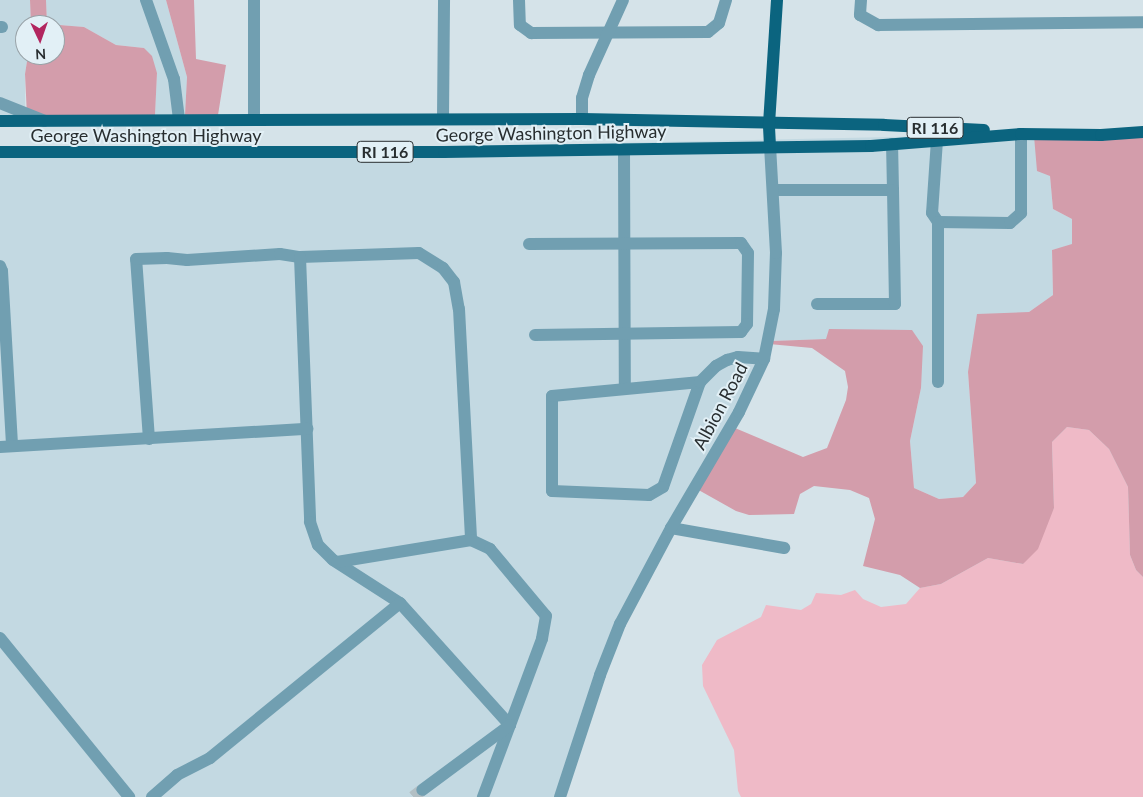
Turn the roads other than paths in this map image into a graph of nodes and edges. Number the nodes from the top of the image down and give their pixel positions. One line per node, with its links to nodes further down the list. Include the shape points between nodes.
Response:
1 (146, 0): 12 (street, via 174,79)
2 (254, 0): 13 (street)
3 (444, 0): 14 (street)
4 (519, 0): 10 (street, via 520,25 530,32)
5 (623, 0): 10 (street)
6 (726, 0): 10 (street, via 719,23 708,32)
7 (777, 0): 18 (main road, Albion Road)
8 (860, 0): 9 (street, via 860,15 878,25)
9 (1143, 22)
10 (610, 32): 15 (street, via 582,98)
11 (0, 104): 17 (street)
12 (179, 119): 13 (main road, George Washington Highway / RI 116); 17 (main road, George Washington Highway / RI 116)
13 (254, 119): 14 (main road, George Washington Highway / RI 116)
14 (443, 119): 15 (main road, George Washington Highway / RI 116)
15 (582, 119): 18 (main road, George Washington Highway / RI 116)
16 (0, 121): 17 (main road, George Washington Highway / RI 116)
17 (45, 121)
18 (769, 124): 21 (main road, George Washington Highway / RI 116, via 884,125); 24 (main road, Albion Road)
19 (1143, 132): 21 (main road, George Washington Highway / RI 116)
20 (1021, 134): 21 (main road, George Washington Highway / RI 116); 22 (main road, George Washington Highway / RI 116); 29 (street, via 1020,213 1010,223)
21 (1102, 135)
22 (937, 140): 23 (main road, George Washington Highway / RI 116); 29 (street, via 932,213)
23 (892, 144): 24 (main road, George Washington Highway / RI 116); 28 (street)
24 (770, 146): 25 (main road, George Washington Highway / RI 116); 27 (street, Albion Road)
25 (624, 150): 26 (main road, George Washington Highway / RI 116); 31 (street)
26 (0, 152)
27 (773, 190): 28 (street); 38 (street, Albion Road, via 776,238 774,300 772,327)
28 (892, 190): 34 (street, via 895,304)
29 (938, 222): 40 (street)
30 (530, 244): 31 (street)
31 (624, 244): 35 (street); 35 (street, via 741,243 748,253 746,324 741,332)
32 (300, 257): 42 (street); 43 (street, via 280,254 187,260 136,259); 46 (street, via 419,254 443,268 454,282 459,309)
33 (0, 266): 37 (street)
34 (817, 304)
35 (624, 334): 36 (street); 41 (street)
36 (535, 335)
37 (3, 356): 44 (street)
38 (764, 359): 39 (street, via 738,357 727,360); 45 (street, Albion Road, via 740,412)
39 (700, 382): 41 (street); 41 (street, via 663,487 649,495 552,491 552,396)
40 (938, 382)
41 (625, 388)
42 (307, 429): 43 (street); 48 (street, via 310,522 318,545)
43 (149, 438): 44 (street)
44 (6, 447)
45 (671, 528): 47 (street); 56 (street, Albion Road, via 617,633)
46 (471, 540): 48 (street); 51 (street, via 490,549 546,616 542,640)
47 (784, 548)
48 (337, 562): 49 (street)
49 (400, 603): 51 (street); 54 (street, via 210,758 177,775)
50 (0, 638): 53 (street)
51 (510, 726): 52 (street); 55 (street)
52 (422, 790)
53 (129, 797)
54 (152, 797)
55 (483, 797)
56 (560, 797)

